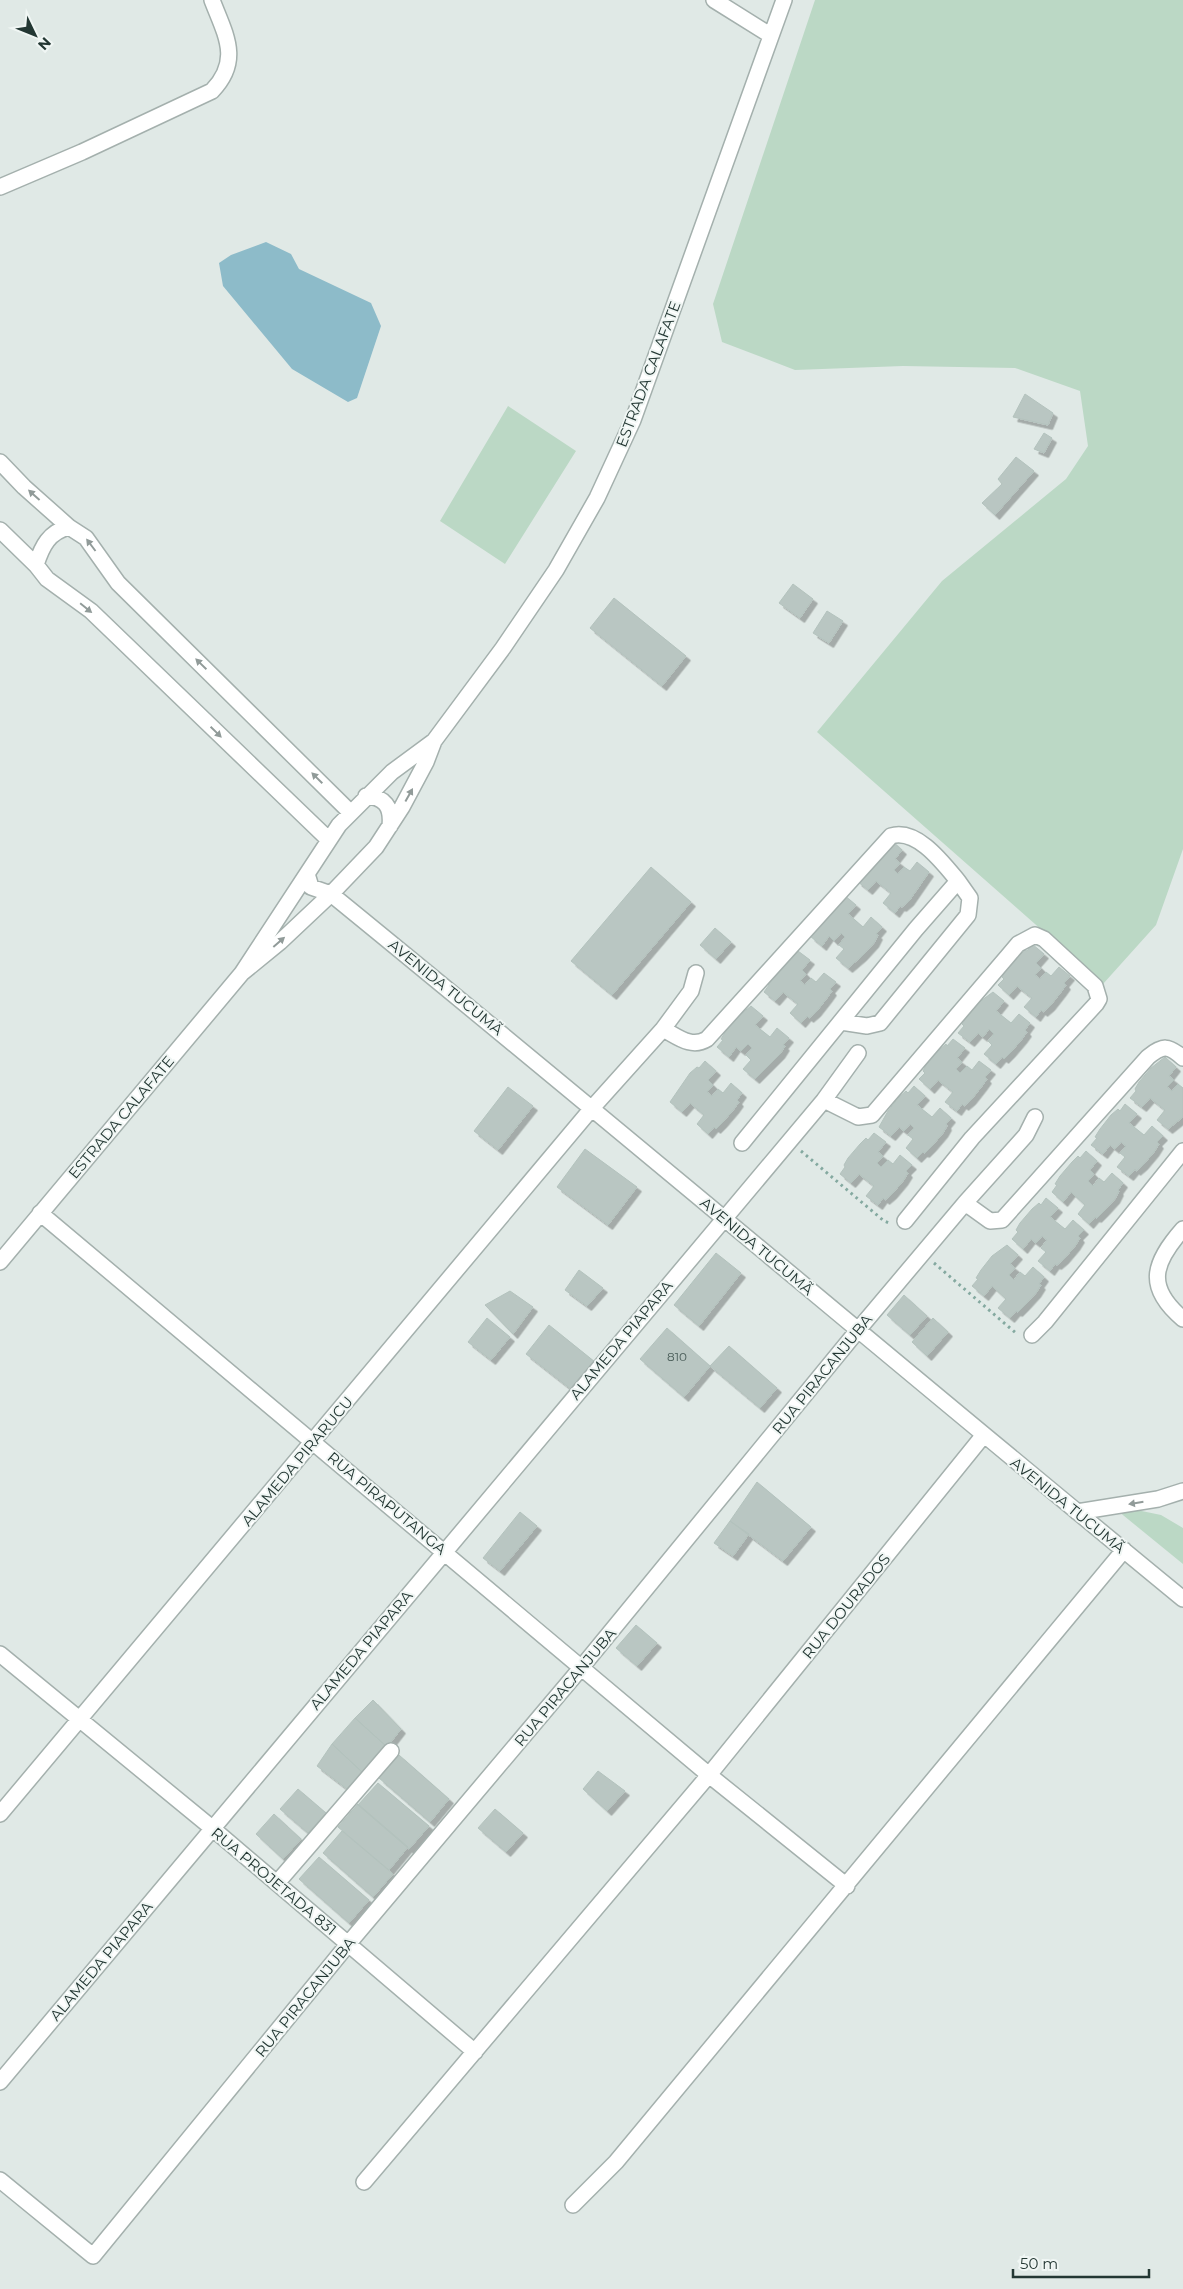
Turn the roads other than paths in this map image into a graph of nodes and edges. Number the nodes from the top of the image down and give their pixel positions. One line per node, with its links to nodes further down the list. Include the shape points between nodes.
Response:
1 (212, 0): 5 (street, via 230,53 226,72 212,91)
2 (714, 0): 4 (street)
3 (784, 0): 4 (street, ESTRADA CALAFATE)
4 (770, 35): 10 (street, ESTRADA CALAFATE, via 633,420 597,498 556,570)
5 (0, 187)
6 (0, 462): 7 (street, one-way to 6)
7 (69, 527): 9 (street, via 51,536); 12 (street, one-way to 7, via 118,583 89,542)
8 (0, 530): 9 (street)
9 (36, 565): 14 (street, one-way to 14, via 47,579 90,611)
10 (434, 741): 11 (street, ESTRADA CALAFATE); 13 (street, ESTRADA CALAFATE, one-way to 10, via 416,782)
11 (366, 796): 12 (street, ESTRADA CALAFATE); 13 (street, via 383,800 389,808)
12 (351, 813): 14 (street, ESTRADA CALAFATE)
13 (390, 826): 17 (street, ESTRADA CALAFATE, via 376,847)
14 (329, 840): 15 (street, ESTRADA CALAFATE)
15 (307, 874): 17 (street, AVENIDA TUCUMÃ, via 311,887); 18 (street, ESTRADA CALAFATE)
16 (958, 881): 20 (street); 20 (street, via 970,898 968,915 880,1023 867,1026); 21 (street, via 922,844 910,836 891,836 707,1039 693,1044)
17 (331, 894): 18 (street, ESTRADA CALAFATE, one-way to 17); 25 (street, AVENIDA TUCUMÃ)
18 (242, 973): 30 (street, ESTRADA CALAFATE)
19 (696, 973): 21 (street, via 691,991)
20 (841, 1022): 27 (street)
21 (663, 1029): 25 (street)
22 (858, 1053): 24 (street, ALAMEDA PIAPARA)
23 (1183, 1058): 29 (street, via 1173,1049 1166,1048 1148,1056 1002,1220 990,1221)
24 (824, 1100): 31 (street, ALAMEDA PIAPARA); 32 (street, via 858,1117 872,1115 1007,957 1027,938 1035,935 1044,939 1095,986 1099,998 1096,1004 976,1134)
25 (593, 1107): 31 (street, AVENIDA TUCUMÃ); 39 (street, ALAMEDA PIRARUCU)
26 (1035, 1118): 29 (street, RUA PIRACANJUBA, via 1026,1135)
27 (742, 1143)
28 (1183, 1151): 37 (street)
29 (965, 1203): 36 (street, RUA PIRACANJUBA)
30 (40, 1213): 34 (street, ESTRADA CALAFATE); 39 (street, RUA PIRAPUTANGA)
31 (723, 1219): 36 (street, AVENIDA TUCUMÃ); 42 (street, ALAMEDA PIAPARA)
32 (905, 1221)
33 (1183, 1229): 35 (street, via 1168,1246 1157,1273 1161,1294 1168,1306)
34 (0, 1262)
35 (1183, 1319)
36 (858, 1330): 38 (street, AVENIDA TUCUMÃ); 46 (street, RUA PIRACANJUBA)
37 (1032, 1335)
38 (983, 1436): 41 (street, AVENIDA TUCUMÃ); 49 (street, RUA DOURADOS)
39 (312, 1442): 42 (street, RUA PIRAPUTANGA); 47 (street, ALAMEDA PIRARUCU)
40 (1182, 1494): 41 (street, one-way to 41)
41 (1077, 1512): 43 (street, AVENIDA TUCUMÃ)
42 (444, 1550): 46 (street, RUA PIRAPUTANGA); 51 (street, ALAMEDA PIAPARA)
43 (1124, 1550): 44 (street, AVENIDA TUCUMÃ); 53 (street)
44 (1183, 1599)
45 (0, 1654): 47 (street, RUA PROJETADA 831)
46 (582, 1668): 49 (street, RUA PIRAPUTANGA); 54 (street, RUA PIRACANJUBA)
47 (79, 1720): 50 (street, ALAMEDA PIRARUCU); 51 (street, RUA PROJETADA 831)
48 (391, 1751): 52 (street)
49 (709, 1775): 53 (street, RUA PIRAPUTANGA); 55 (street)
50 (0, 1814)
51 (212, 1828): 52 (street, RUA PROJETADA 831); 56 (street, ALAMEDA PIAPARA)
52 (277, 1883): 54 (street, RUA PROJETADA 831)
53 (847, 1886): 59 (street, via 616,2162)
54 (348, 1943): 55 (street, RUA PROJETADA 831); 57 (street, RUA PIRACANJUBA, via 93,2256)
55 (475, 2052): 58 (street)
56 (0, 2082)
57 (0, 2180)
58 (364, 2182)
59 (573, 2205)

